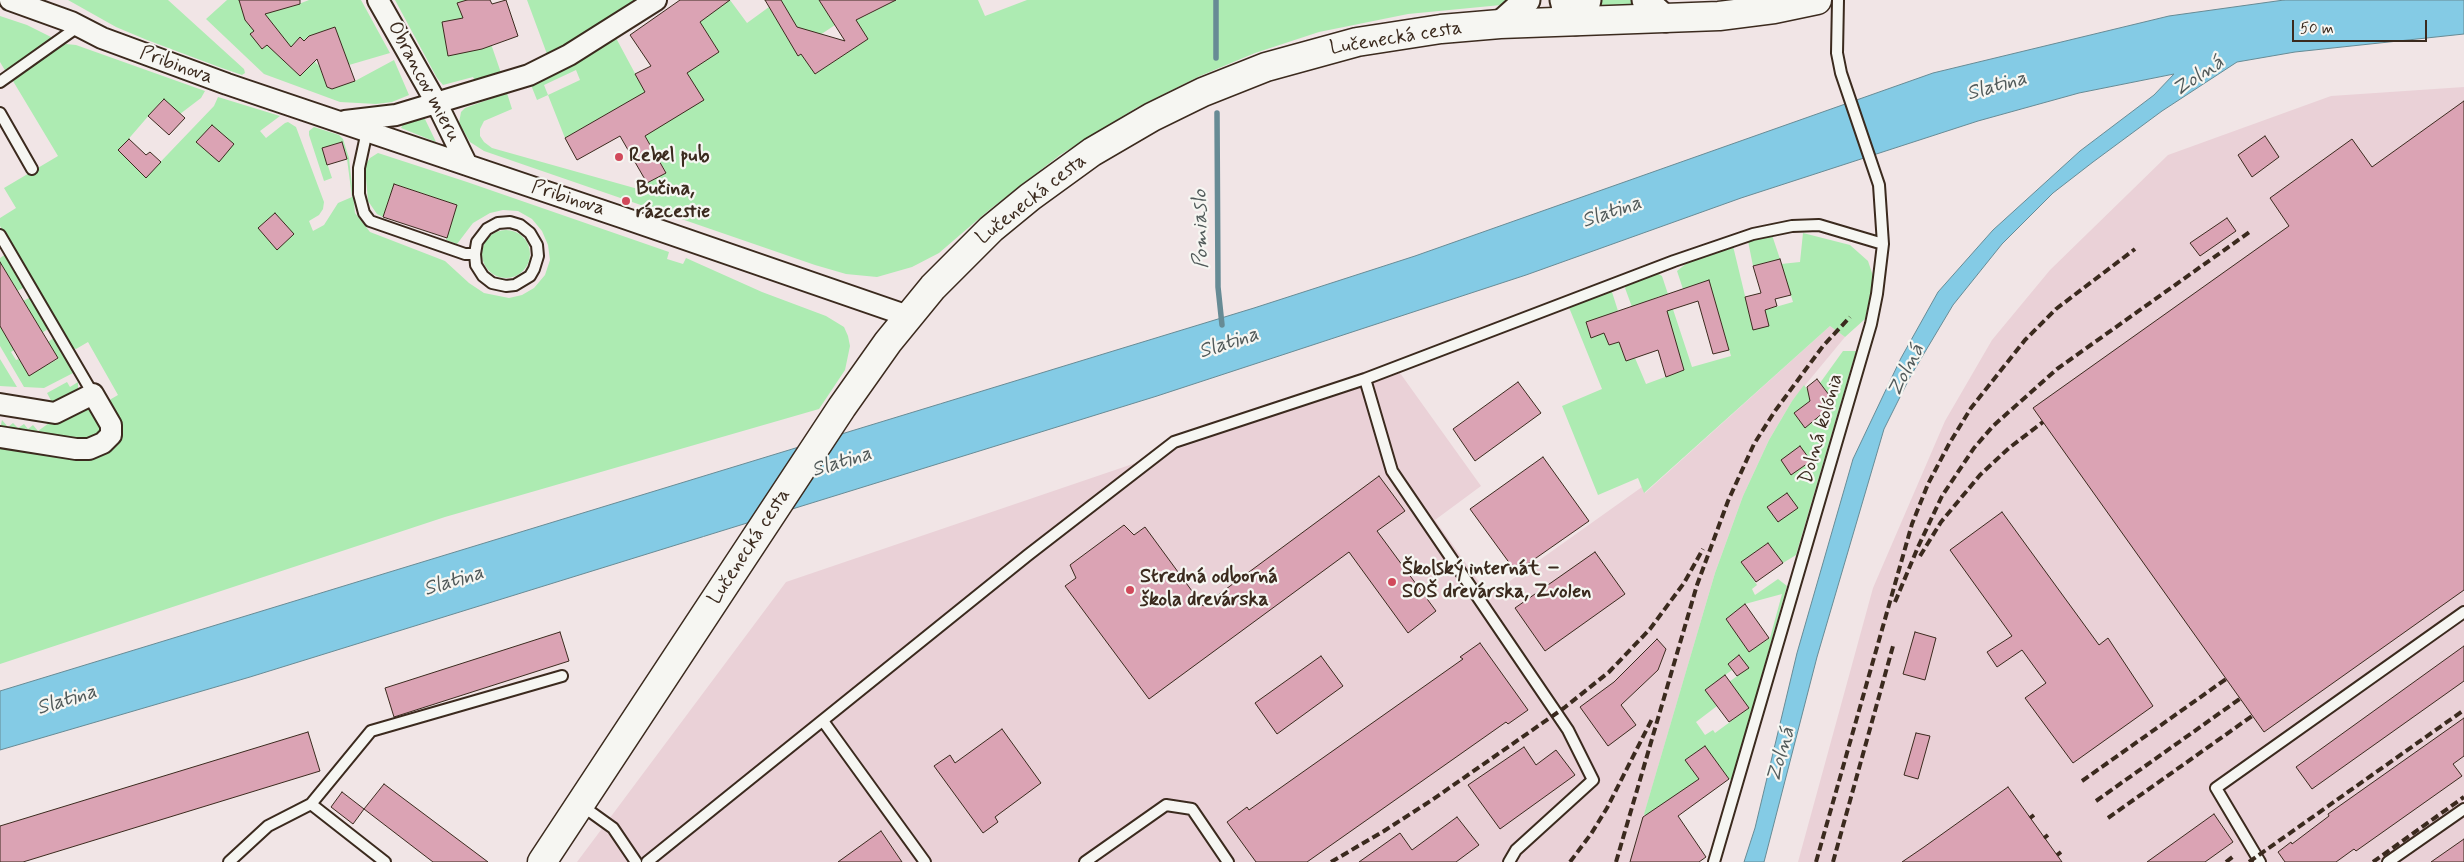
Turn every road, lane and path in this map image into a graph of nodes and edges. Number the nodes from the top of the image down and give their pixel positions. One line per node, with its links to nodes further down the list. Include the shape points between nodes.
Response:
1 (10, 0): 11 (street, Pribinova)
2 (42, 0): 11 (street, Pribinova)
3 (378, 0): 14 (street, Obrancov mieru)
4 (656, 0): 14 (street, Pribinova, via 529,75)
5 (1527, 0): 12 (street)
6 (1645, 0): 10 (street)
7 (1816, 0): 10 (main road, Lučenecká cesta, via 1774,9)
8 (1838, 0): 21 (lane, Dolná kolónia, via 1837,53 1879,185)
9 (1576, 7): 10 (main road, Lučenecká cesta); 12 (main road, Lučenecká cesta)
10 (1666, 19)
11 (75, 24): 13 (lane); 16 (street, Pribinova, via 164,62)
12 (1500, 24): 23 (main road, Lučenecká cesta, via 1405,34 1312,53 1266,67 1177,104 1092,152 1030,197 991,228)
13 (0, 82)
14 (437, 104): 16 (street, Pribinova, via 396,115); 18 (street, Obrancov mieru)
15 (0, 114): 19 (lane)
16 (340, 122): 17 (street, Pribinova)
17 (367, 131): 18 (street, Pribinova); 22 (lane, via 359,168 359,194 367,218 466,254)
18 (467, 165): 23 (street, Pribinova)
19 (32, 169)
20 (0, 235): 25 (lane)
21 (1883, 244): 24 (lane, via 1819,225 1792,226 1753,234); 43 (lane, Dolná kolónia, via 1871,324)
22 (474, 254): 22 (lane, via 483,276 492,283 506,286 515,285 530,276 538,256 537,245 530,233 510,222 492,226 482,233)
23 (908, 316): 32 (main road, Lučenecká cesta, via 842,407)
24 (1365, 379): 30 (lane, via 1174,442); 42 (lane, via 1392,471 1568,730 1593,780 1516,850)
25 (93, 394): 26 (street, via 55,413); 27 (street, via 111,425 111,435 103,443 76,449)
26 (0, 404)
27 (0, 437)
28 (2464, 612): 44 (lane, via 2216,788)
29 (562, 676): 31 (lane, via 370,732)
30 (822, 721): 38 (lane); 39 (lane)
31 (311, 804): 34 (lane, via 268,826); 35 (lane)
32 (580, 804): 36 (main road, Lučenecká cesta); 37 (lane, via 613,828)
33 (2464, 809): 45 (lane)
34 (229, 862)
35 (385, 862)
36 (542, 862)
37 (636, 862)
38 (647, 862)
39 (925, 862)
40 (1085, 862): 41 (lane, via 1166,805 1192,809)
41 (1228, 862)
42 (1509, 862)
43 (1714, 862)
44 (2260, 862)
45 (2388, 862)

